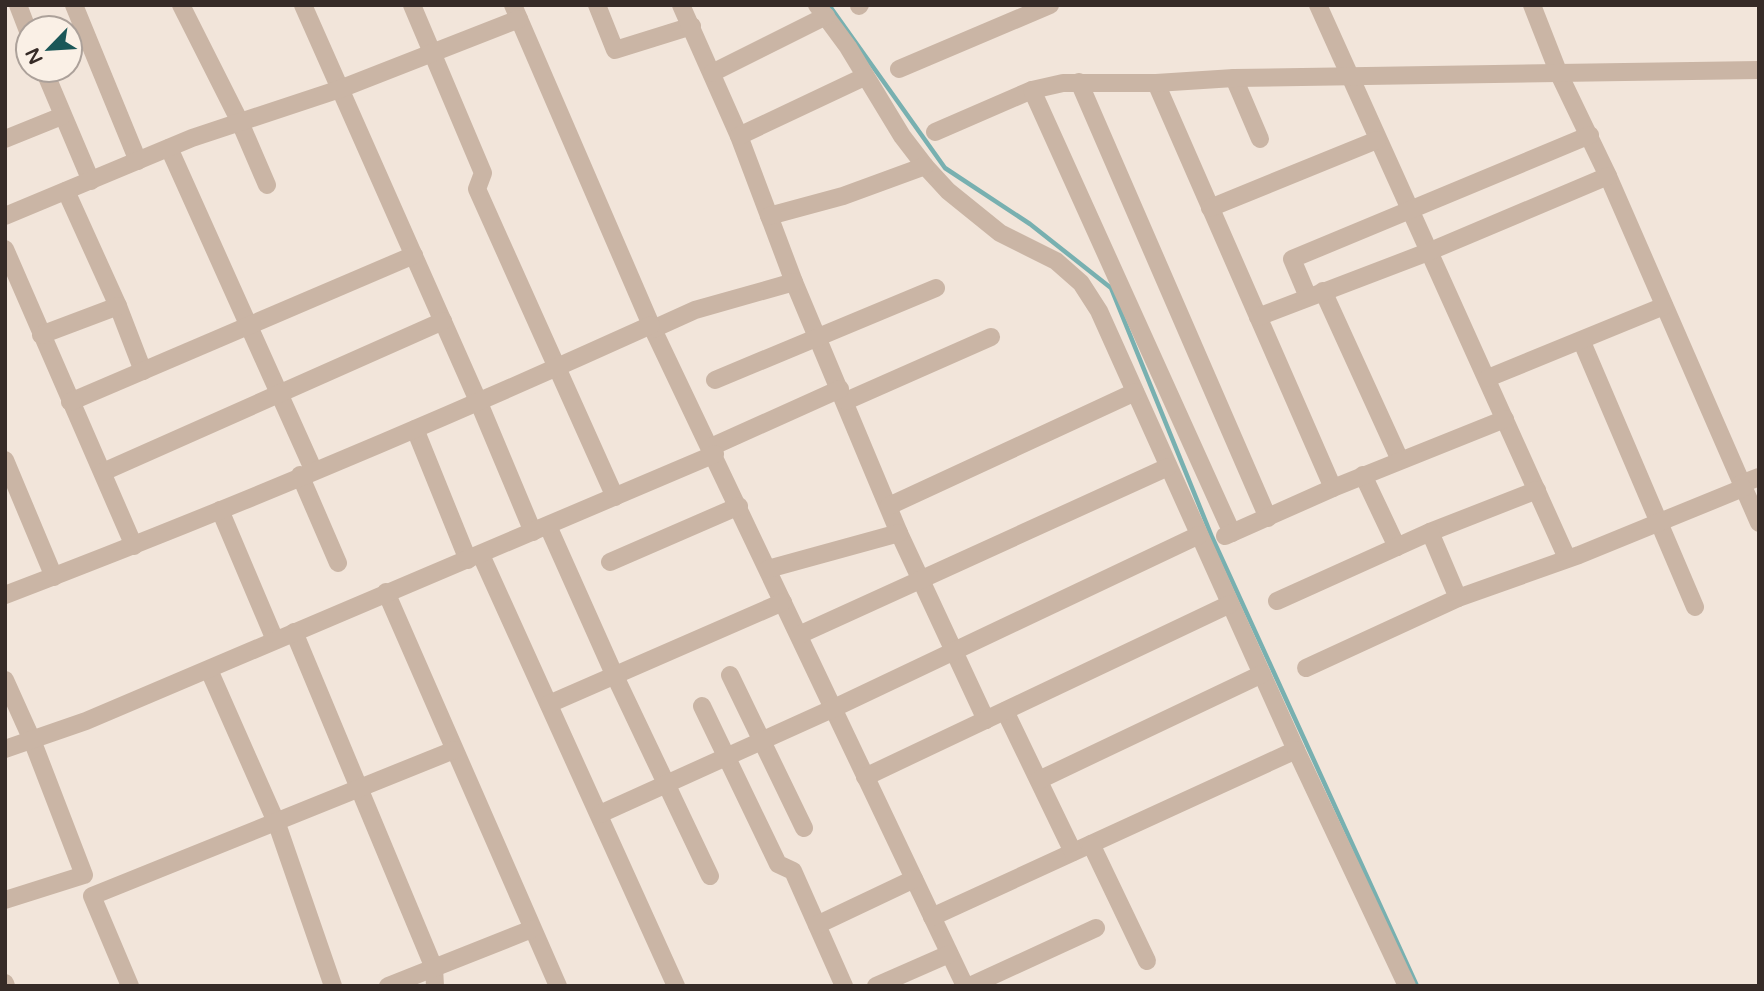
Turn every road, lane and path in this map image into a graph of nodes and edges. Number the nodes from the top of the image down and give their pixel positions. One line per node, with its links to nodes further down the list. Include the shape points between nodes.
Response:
1 (74, 5): 35 (street)
2 (181, 5): 27 (street)
3 (303, 5): 24 (street)
4 (412, 5): 13 (street)
5 (597, 5): 12 (street, via 615,50)
6 (681, 5): 12 (street)
7 (1050, 5): 14 (street)
8 (1318, 5): 18 (street)
9 (1532, 5): 17 (street)
10 (822, 10): 16 (street); 19 (street)
11 (516, 12): 13 (street); 56 (street)
12 (691, 26): 16 (street)
13 (432, 54): 24 (street); 61 (street, via 483,173 477,189)
14 (898, 69)
15 (1759, 70): 17 (street)
16 (712, 73): 30 (street)
17 (1559, 74): 18 (street); 29 (street)
18 (1349, 76): 20 (street); 33 (street)
19 (864, 77): 30 (street); 36 (street)
20 (1234, 78): 22 (street); 32 (street)
21 (1079, 82): 22 (street); 25 (street); 87 (street)
22 (1156, 83): 41 (street)
23 (49, 84): 26 (street)
24 (340, 89): 27 (street); 47 (street)
25 (1032, 90): 28 (street); 87 (street, via 1229,534)
26 (62, 116): 31 (street); 38 (street)
27 (239, 120): 34 (street); 39 (street)
28 (935, 132)
29 (1590, 135): 37 (street); 42 (street)
30 (739, 136): 44 (street)
31 (5, 139)
32 (1260, 139)
33 (1377, 140): 41 (street); 42 (street)
34 (169, 148): 35 (street); 55 (street)
35 (138, 161): 38 (street)
36 (925, 166): 44 (street, via 843,196); 65 (street, via 1000,233 1056,261 1082,283)
37 (1608, 176): 46 (street); 52 (street)
38 (91, 181): 40 (street)
39 (267, 185)
40 (66, 191): 43 (street); 51 (street)
41 (1210, 208): 53 (street)
42 (1410, 212): 46 (street); 50 (street, via 1292,259)
43 (5, 216)
44 (769, 216): 48 (street)
45 (5, 249): 57 (street)
46 (1428, 252): 50 (street); 63 (street)
47 (414, 256): 54 (street); 55 (street)
48 (794, 282): 56 (street); 58 (street)
49 (936, 288): 58 (street)
50 (1316, 294): 53 (street); 74 (street)
51 (118, 306): 57 (street); 62 (street)
52 (1664, 306): 60 (street); 80 (street)
53 (1258, 317): 81 (street)
54 (443, 321): 66 (street); 69 (street)
55 (248, 327): 62 (street); 66 (street)
56 (652, 327): 61 (street); 72 (street)
57 (41, 335): 68 (street)
58 (816, 335): 64 (street); 67 (street)
59 (991, 337): 67 (street)
60 (1582, 342): 63 (street); 88 (street)
61 (556, 368): 69 (street); 83 (street)
62 (144, 371): 68 (street)
63 (1488, 378): 70 (street)
64 (715, 380)
65 (1135, 392): 75 (street); 85 (street)
66 (279, 394): 76 (street); 77 (street)
67 (843, 395): 72 (street); 85 (street)
68 (70, 402): 76 (street)
69 (479, 403): 71 (street); 90 (street)
70 (1505, 419): 74 (street); 82 (street)
71 (415, 429): 77 (street); 96 (street)
72 (713, 450): 83 (street); 84 (street)
73 (5, 460): 101 (street)
74 (1400, 460): 78 (street)
75 (1168, 467): 93 (street); 102 (street)
76 (103, 472): 94 (street)
77 (306, 472): 86 (street); 99 (street)
78 (1363, 475): 81 (street); 95 (street)
79 (1759, 477): 80 (street)
80 (1742, 486): 88 (street); 89 (street)
81 (1333, 488): 87 (street)
82 (1537, 490): 92 (street); 97 (street)
83 (615, 497): 90 (street)
84 (739, 506): 98 (street); 100 (street)
85 (890, 506): 91 (street)
86 (220, 510): 94 (street); 112 (street)
87 (1268, 518)
88 (1657, 523): 97 (street); 109 (street)
89 (1759, 523)
90 (541, 529): 96 (street); 116 (street)
91 (899, 533): 100 (street); 102 (street)
92 (1430, 533): 95 (street); 105 (street)
93 (1199, 535): 108 (street); 113 (street)
94 (134, 546): 101 (street)
95 (1396, 547): 107 (street)
96 (475, 557): 103 (street); 120 (street)
97 (1566, 558): 105 (street)
98 (610, 562)
99 (338, 563)
100 (768, 569): 106 (street)
101 (54, 577): 104 (street)
102 (920, 579): 111 (street); 113 (street)
103 (386, 592): 110 (street); 128 (street)
104 (5, 595)
105 (1458, 598): 114 (street)
106 (783, 601): 111 (street); 116 (street)
107 (1278, 601)
108 (1230, 604): 117 (street); 123 (street)
109 (1695, 607)
110 (294, 632): 112 (street); 134 (street)
111 (799, 635): 122 (street)
112 (275, 640): 115 (street)
113 (952, 650): 122 (street); 124 (street)
114 (1306, 668)
115 (209, 670): 125 (street); 136 (street)
116 (614, 674): 120 (street); 133 (street)
117 (1262, 674): 129 (street); 132 (street)
118 (730, 675): 126 (street)
119 (5, 680): 125 (street)
120 (549, 704): 135 (street)
121 (702, 706): 130 (street)
122 (832, 709): 126 (street); 131 (street)
123 (1005, 711): 124 (street); 132 (street)
124 (986, 720): 131 (street)
125 (32, 740): 127 (street); 140 (street)
126 (762, 741): 130 (street); 137 (street)
127 (5, 749)
128 (454, 750): 134 (street); 148 (street)
129 (1296, 750): 138 (street); 161 (street)
130 (727, 757): 133 (street); 146 (street, via 778,864 793,871)
131 (865, 777): 142 (street)
132 (1039, 780): 139 (street)
133 (666, 785): 135 (street); 141 (street)
134 (360, 790): 136 (street); 151 (street)
135 (600, 814): 156 (street)
136 (277, 824): 143 (street); 153 (street)
137 (804, 828)
138 (1091, 844): 139 (street); 150 (street)
139 (1073, 852): 145 (street)
140 (84, 875): 143 (street); 144 (street)
141 (710, 876)
142 (914, 879): 145 (street); 146 (street)
143 (92, 896): 152 (street)
144 (5, 900)
145 (932, 917): 149 (street)
146 (817, 925): 157 (street)
147 (1096, 928): 160 (street)
148 (532, 929): 151 (street); 155 (street)
149 (949, 954): 158 (street); 159 (street)
150 (1147, 961)
151 (434, 977): 154 (street)
152 (130, 986)
153 (333, 986)
154 (388, 986)
155 (558, 986)
156 (676, 986)
157 (844, 986)
158 (876, 986)
159 (965, 986)
160 (970, 986)
161 (1407, 986)

